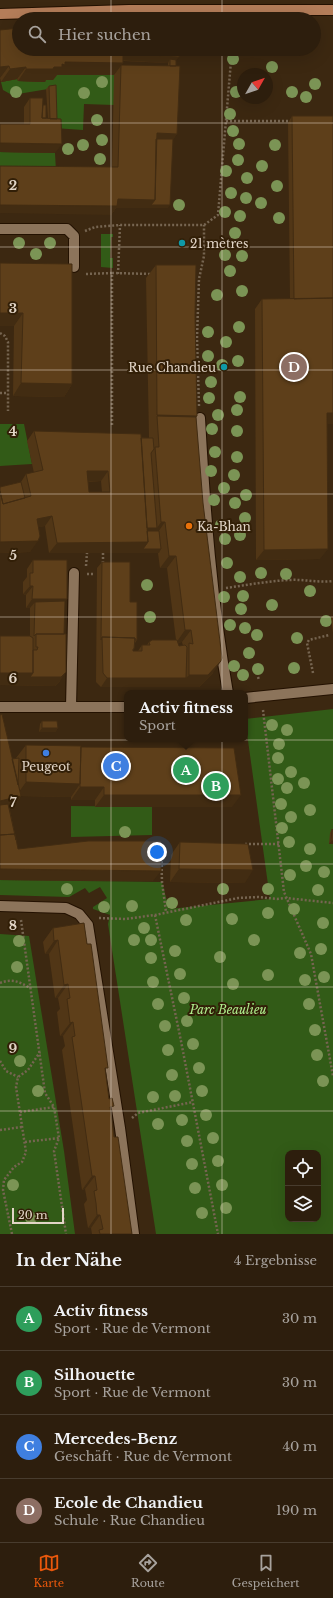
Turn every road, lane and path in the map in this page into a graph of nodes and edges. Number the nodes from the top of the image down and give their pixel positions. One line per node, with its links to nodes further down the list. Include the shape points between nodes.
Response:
1 (333, 10): 2 (main road)
2 (64, 12)
3 (0, 14): 4 (main road)
4 (12, 14)
5 (231, 56): 7 (path)
6 (298, 120): 7 (path)
7 (226, 121): 9 (path, via 218,215)
8 (120, 225): 9 (path); 11 (path, via 95,227); 14 (path)
9 (204, 225): 17 (path, via 204,256)
10 (0, 229): 11 (street, via 68,229)
11 (74, 236): 12 (street)
12 (78, 270): 13 (path)
13 (112, 273): 14 (path); 23 (path)
14 (118, 274): 15 (path)
15 (152, 274)
16 (195, 274): 17 (path)
17 (200, 274): 22 (path, via 196,338)
18 (0, 333): 20 (path, via 8,342)
19 (0, 393): 20 (path)
20 (8, 393): 21 (path)
21 (8, 411)
22 (200, 418): 30 (street)
23 (112, 425)
24 (87, 553): 27 (path)
25 (103, 553): 26 (path)
26 (104, 564)
27 (86, 568)
28 (74, 573): 37 (street)
29 (333, 581): 30 (path, via 323,583 289,580)
30 (214, 589): 34 (street)
31 (329, 635): 32 (path, via 306,643)
32 (313, 673)
33 (333, 689): 35 (street)
34 (228, 690)
35 (248, 698)
36 (0, 707): 37 (street)
37 (71, 707): 38 (street)
38 (124, 707)
39 (263, 710): 41 (path)
40 (241, 844): 41 (path)
41 (279, 844): 43 (path)
42 (161, 845): 46 (path)
43 (286, 898): 44 (path); 46 (path, via 238,898); 54 (path, via 311,954)
44 (333, 903)
45 (0, 906): 60 (street, via 66,908 79,914 88,925)
46 (166, 912): 49 (path)
47 (20, 913): 51 (path)
48 (94, 914): 49 (path, via 97,918 125,919)
49 (155, 915): 56 (path)
50 (0, 983): 51 (path, via 7,980 18,981)
51 (31, 988): 52 (path)
52 (40, 1052): 55 (path, via 28,1070); 57 (path, via 45,1093)
53 (0, 1061): 55 (path, via 6,1071)
54 (333, 1076)
55 (18, 1077): 58 (path, via 16,1087)
56 (193, 1102): 60 (path, via 138,1113); 67 (path)
57 (54, 1107): 58 (path); 62 (path)
58 (20, 1112): 59 (path)
59 (22, 1127): 61 (path); 63 (path)
60 (120, 1128): 66 (street)
61 (0, 1130)
62 (60, 1138): 63 (path); 65 (path, via 54,1151)
63 (25, 1142): 64 (path, via 26,1152 22,1162 14,1167 4,1180 3,1190)
64 (12, 1234)
65 (66, 1234)
66 (134, 1234)
67 (218, 1234)

